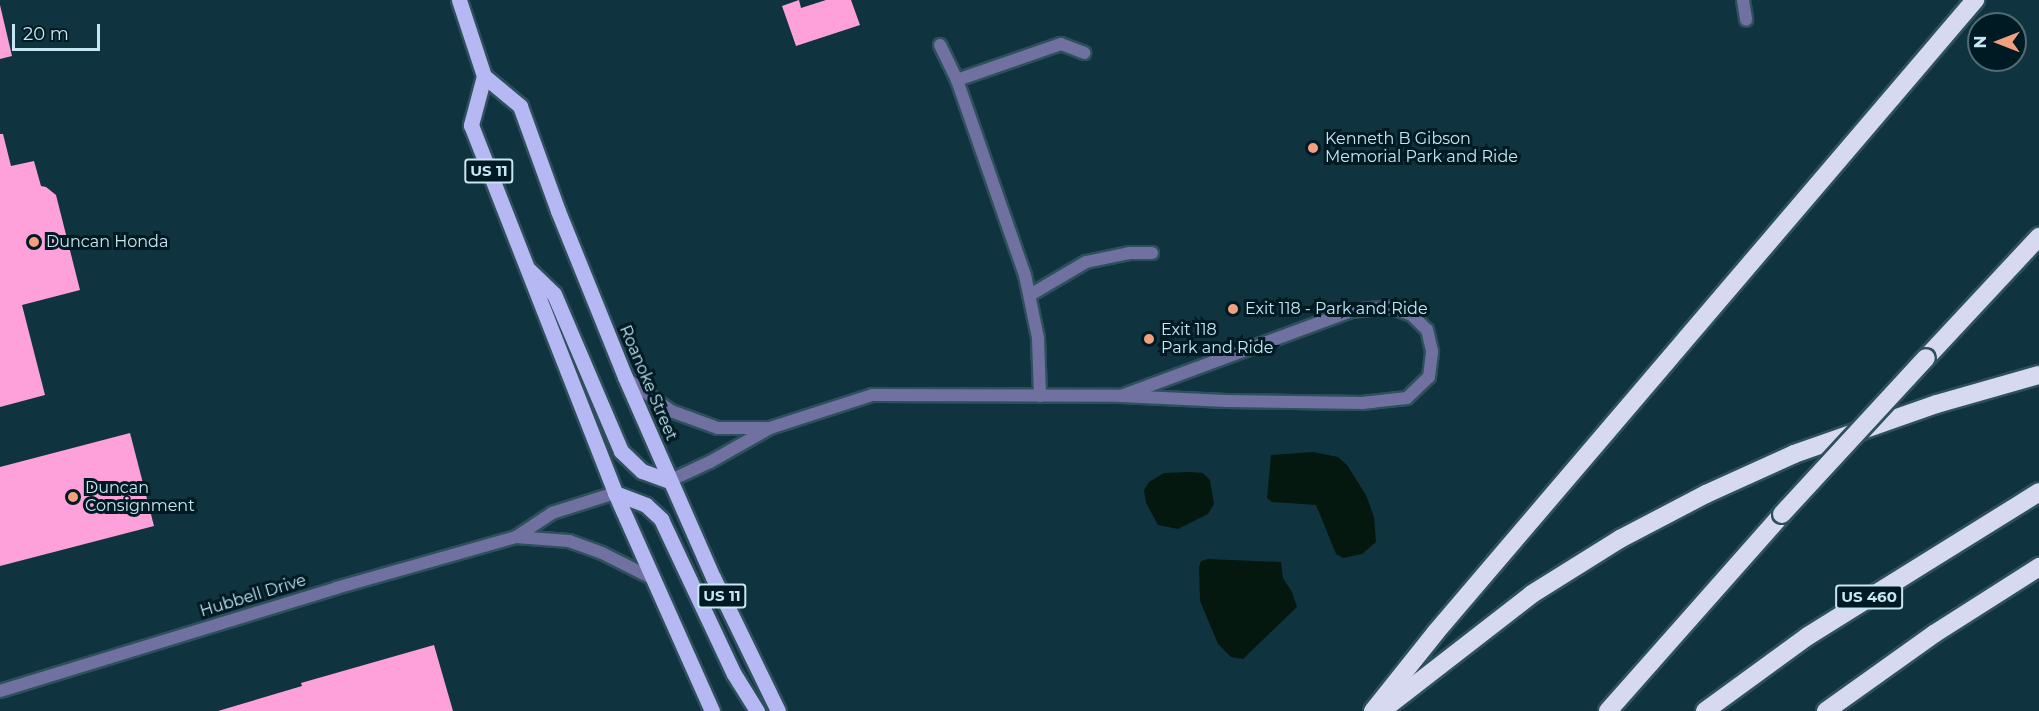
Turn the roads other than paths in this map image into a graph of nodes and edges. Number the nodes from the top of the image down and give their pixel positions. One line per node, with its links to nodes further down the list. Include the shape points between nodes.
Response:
1 (459, 0): 7 (main road)
2 (1743, 0): 4 (street)
3 (1975, 0): 28 (highway)
4 (1746, 20)
5 (940, 45): 8 (street)
6 (1084, 53): 8 (street, via 1061,44)
7 (484, 76): 11 (main road, US 11, via 471,125); 14 (main road, Roanoke Street / US 11, via 520,106)
8 (957, 80): 12 (street)
9 (2039, 237): 30 (highway, bridge, via 1782,514)
10 (1152, 253): 12 (street, via 1129,253 1086,262)
11 (524, 265): 18 (main road, via 554,294 621,451 642,471); 20 (main road, US 11)
12 (1030, 295): 15 (street, via 1038,338)
13 (2039, 375): 29 (highway, via 1937,404 1794,454 1706,494 1620,539 1532,594)
14 (625, 377): 17 (street, via 671,411 718,428); 18 (main road, Roanoke Street / US 11)
15 (1040, 396): 16 (street); 17 (street, via 872,395)
16 (1121, 396): 16 (street, via 1362,403 1407,398 1430,377 1432,351 1427,330 1412,315 1390,307 1351,311)
17 (770, 428): 18 (street)
18 (669, 481): 27 (main road, Roanoke Street / US 11)
19 (2039, 492): 31 (highway, US 460, via 1808,636)
20 (615, 493): 21 (street, Hubbell Drive, via 552,513); 23 (main road, US 11); 26 (main road, via 646,505 661,519 734,674)
21 (516, 537): 23 (street, Hubbell Drive, via 569,541); 24 (street, Hubbell Drive)
22 (2039, 567): 32 (highway, via 1934,634)
23 (652, 578): 25 (main road, US 11)
24 (0, 691)
25 (712, 711)
26 (757, 711)
27 (778, 711)
28 (1373, 711)
29 (1381, 711)
30 (1608, 711)
31 (1705, 711)
32 (1826, 711)

